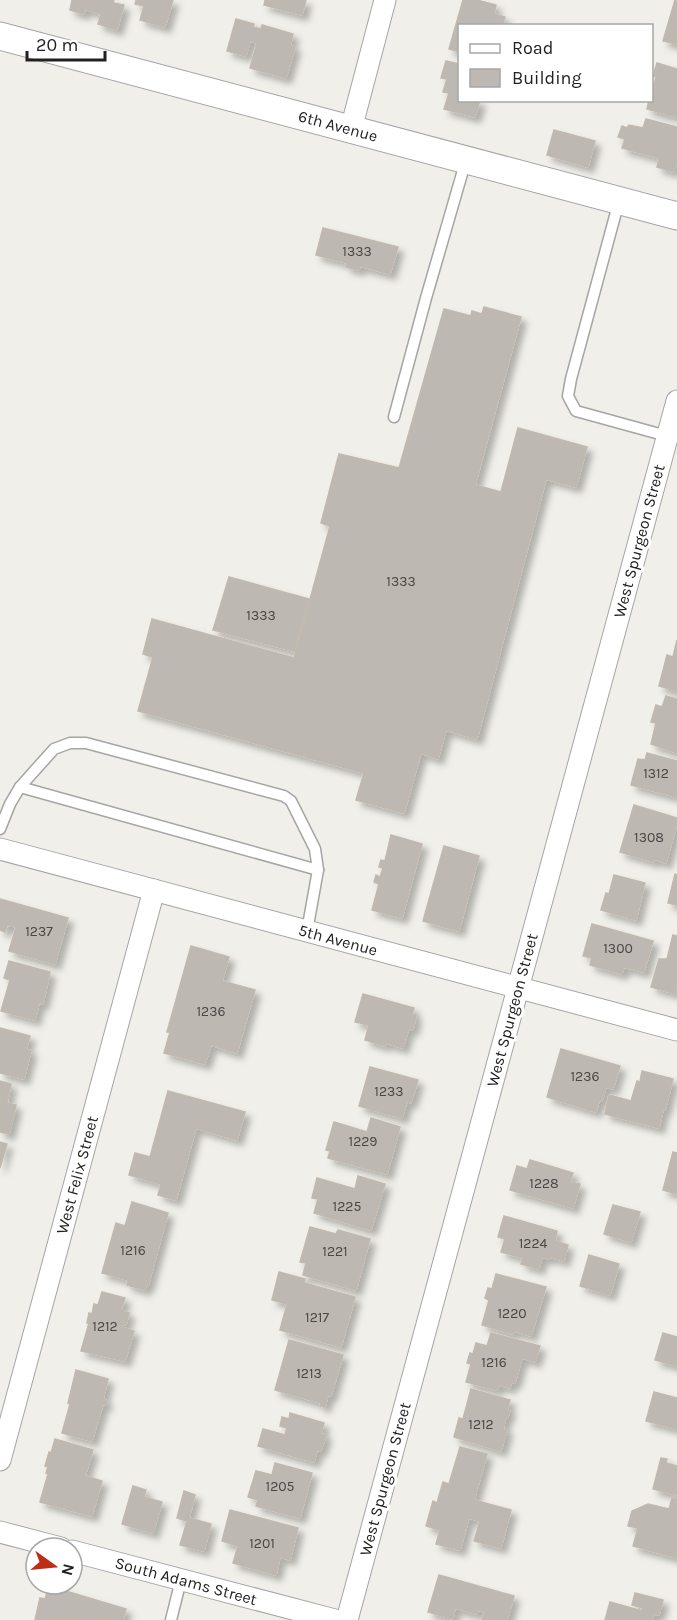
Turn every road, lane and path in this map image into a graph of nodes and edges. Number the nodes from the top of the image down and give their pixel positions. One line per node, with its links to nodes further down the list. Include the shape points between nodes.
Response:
1 (385, 0): 3 (street)
2 (0, 36): 3 (street, 6th Avenue)
3 (351, 129): 4 (street, 6th Avenue)
4 (466, 160): 5 (street, 6th Avenue); 8 (lane)
5 (619, 200): 6 (street, 6th Avenue); 9 (lane, via 568,396 576,411)
6 (677, 216)
7 (677, 401): 9 (street, West Spurgeon Street)
8 (394, 417)
9 (667, 436): 16 (street, West Spurgeon Street)
10 (20, 787): 11 (lane); 13 (lane); 13 (lane, via 54,749 69,743 86,743 284,796 291,801 315,849)
11 (0, 829)
12 (0, 849): 14 (street, 5th Avenue)
13 (318, 870): 15 (lane)
14 (153, 890): 15 (street, 5th Avenue); 18 (street, West Felix Street)
15 (307, 931): 16 (street, 5th Avenue)
16 (518, 988): 17 (street, 5th Avenue); 25 (street, West Spurgeon Street)
17 (677, 1030)
18 (0, 1460)
19 (0, 1532): 20 (street)
20 (24, 1538)
21 (84, 1554): 22 (street, South Adams Street)
22 (181, 1580): 23 (lane); 24 (street, South Adams Street)
23 (171, 1620)
24 (335, 1620)
25 (347, 1620)

